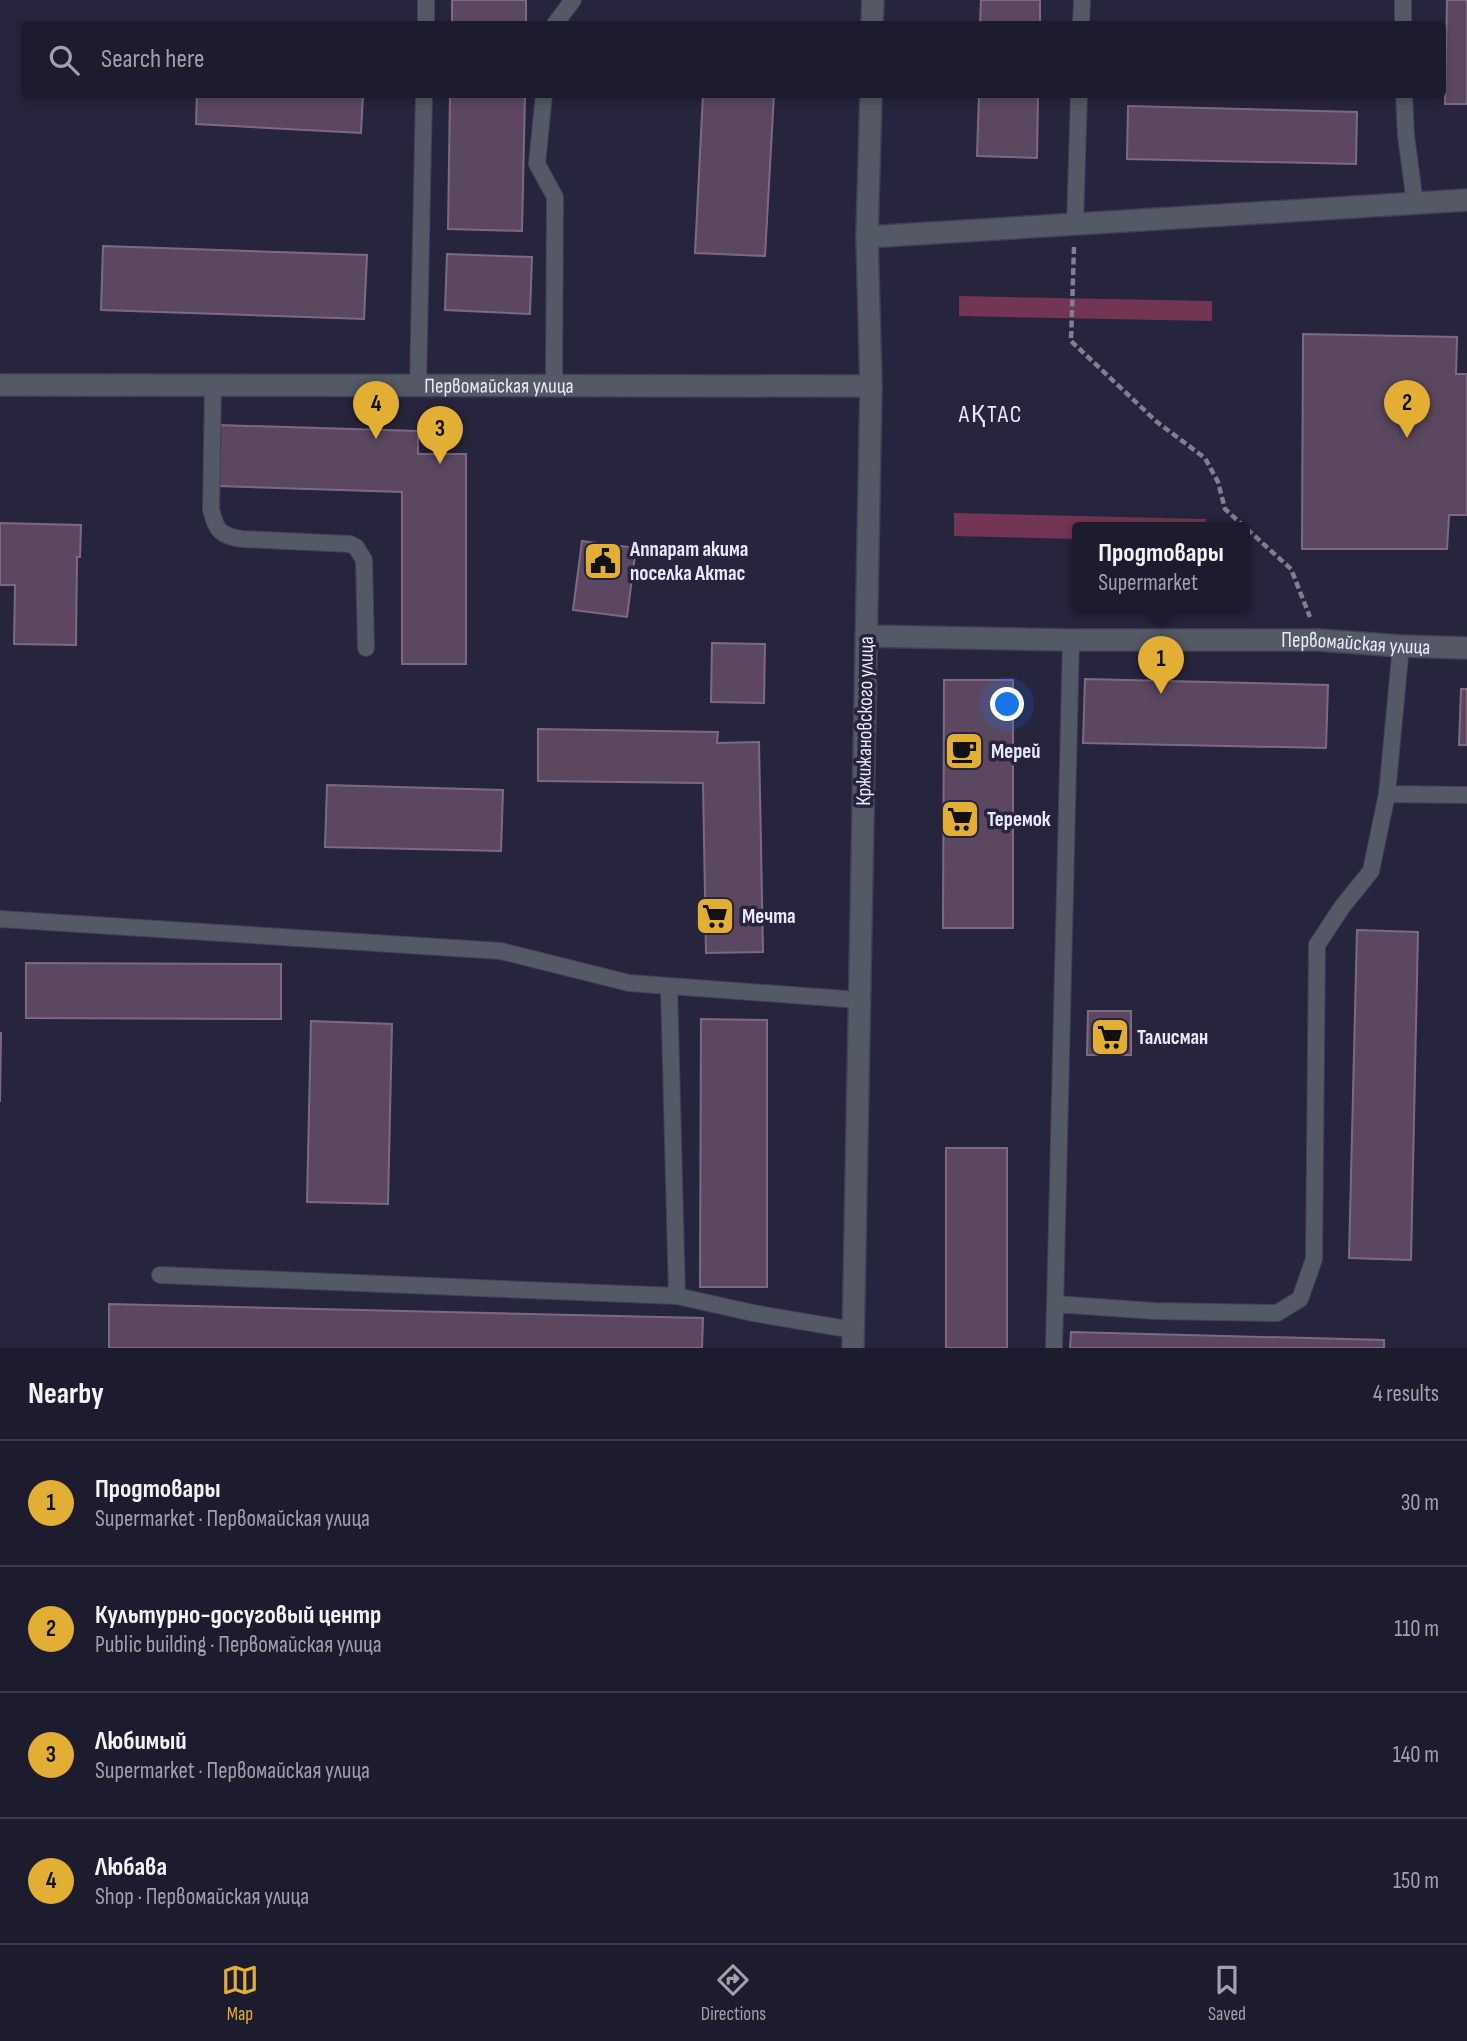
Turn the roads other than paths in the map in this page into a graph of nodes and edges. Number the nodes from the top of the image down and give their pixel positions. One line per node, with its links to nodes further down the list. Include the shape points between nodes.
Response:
1 (426, 0): 6 (lane)
2 (573, 0): 7 (lane)
3 (873, 0): 8 (street)
4 (1082, 0): 9 (lane)
5 (1403, 0): 10 (lane)
6 (426, 21)
7 (557, 21)
8 (873, 21)
9 (1081, 21)
10 (1402, 21)
11 (424, 98): 22 (lane)
12 (544, 98): 23 (lane, via 537,164 555,197)
13 (871, 98): 19 (street, Кржижановского улица)
14 (1079, 98): 18 (lane)
15 (1404, 98): 17 (lane)
16 (1467, 200): 17 (street)
17 (1415, 203): 18 (street)
18 (1075, 224): 19 (street)
19 (867, 237): 24 (street, Кржижановского улица)
20 (0, 385): 21 (street, Первомайская улица)
21 (213, 385): 22 (street, Первомайская улица); 28 (lane, via 211,510 215,527 225,536 242,540 356,547 364,560)
22 (418, 385): 23 (street, Первомайская улица)
23 (554, 386): 24 (street, Первомайская улица)
24 (871, 386): 25 (street, Кржижановского улица)
25 (866, 636): 26 (street, Первомайская улица); 34 (street, Кржижановского улица)
26 (1071, 640): 27 (street, Первомайская улица, via 1319,640); 37 (lane)
27 (1401, 646): 29 (street, Первомайская улица); 30 (lane)
28 (366, 648)
29 (1467, 648)
30 (1387, 794): 31 (lane); 37 (lane, via 1371,872 1317,945 1314,1259 1300,1298 1277,1313)
31 (1467, 795)
32 (0, 919): 33 (lane, via 501,951 629,983)
33 (669, 986): 34 (lane); 36 (lane)
34 (859, 1000): 38 (street, Кржижановского улица)
35 (160, 1275): 36 (lane)
36 (677, 1296): 38 (lane)
37 (1056, 1304): 39 (lane)
38 (853, 1339)
39 (1054, 1348)

